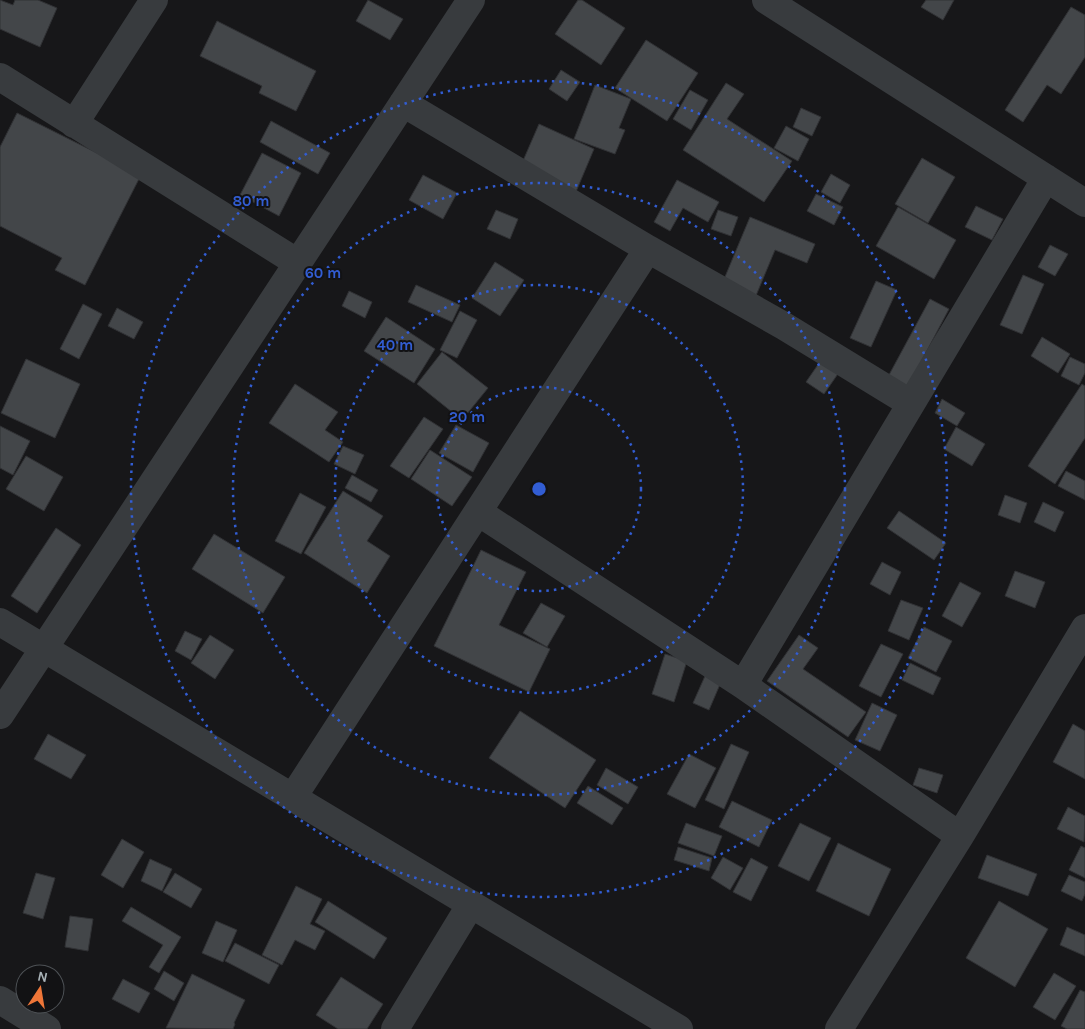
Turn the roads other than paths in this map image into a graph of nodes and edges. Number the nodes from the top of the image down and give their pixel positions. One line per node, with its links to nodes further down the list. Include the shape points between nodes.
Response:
1 (154, 0): 6 (street)
2 (471, 0): 5 (street)
3 (766, 0): 7 (street)
4 (0, 77): 6 (street)
5 (403, 104): 9 (street); 10 (street)
6 (74, 124): 10 (street)
7 (1046, 178): 8 (street); 11 (street)
8 (1085, 203)
9 (648, 249): 11 (street, via 784,326); 12 (street)
10 (298, 263): 15 (street)
11 (910, 403): 16 (street)
12 (478, 512): 16 (street); 18 (street)
13 (0, 622): 15 (street)
14 (1085, 628): 19 (street)
15 (43, 648): 17 (street); 18 (street)
16 (743, 685): 19 (street)
17 (0, 715)
18 (293, 798): 20 (street)
19 (960, 836): 25 (street)
20 (471, 904): 23 (street); 24 (street)
21 (0, 1000): 22 (street)
22 (48, 1029)
23 (395, 1029)
24 (679, 1029)
25 (839, 1029)

